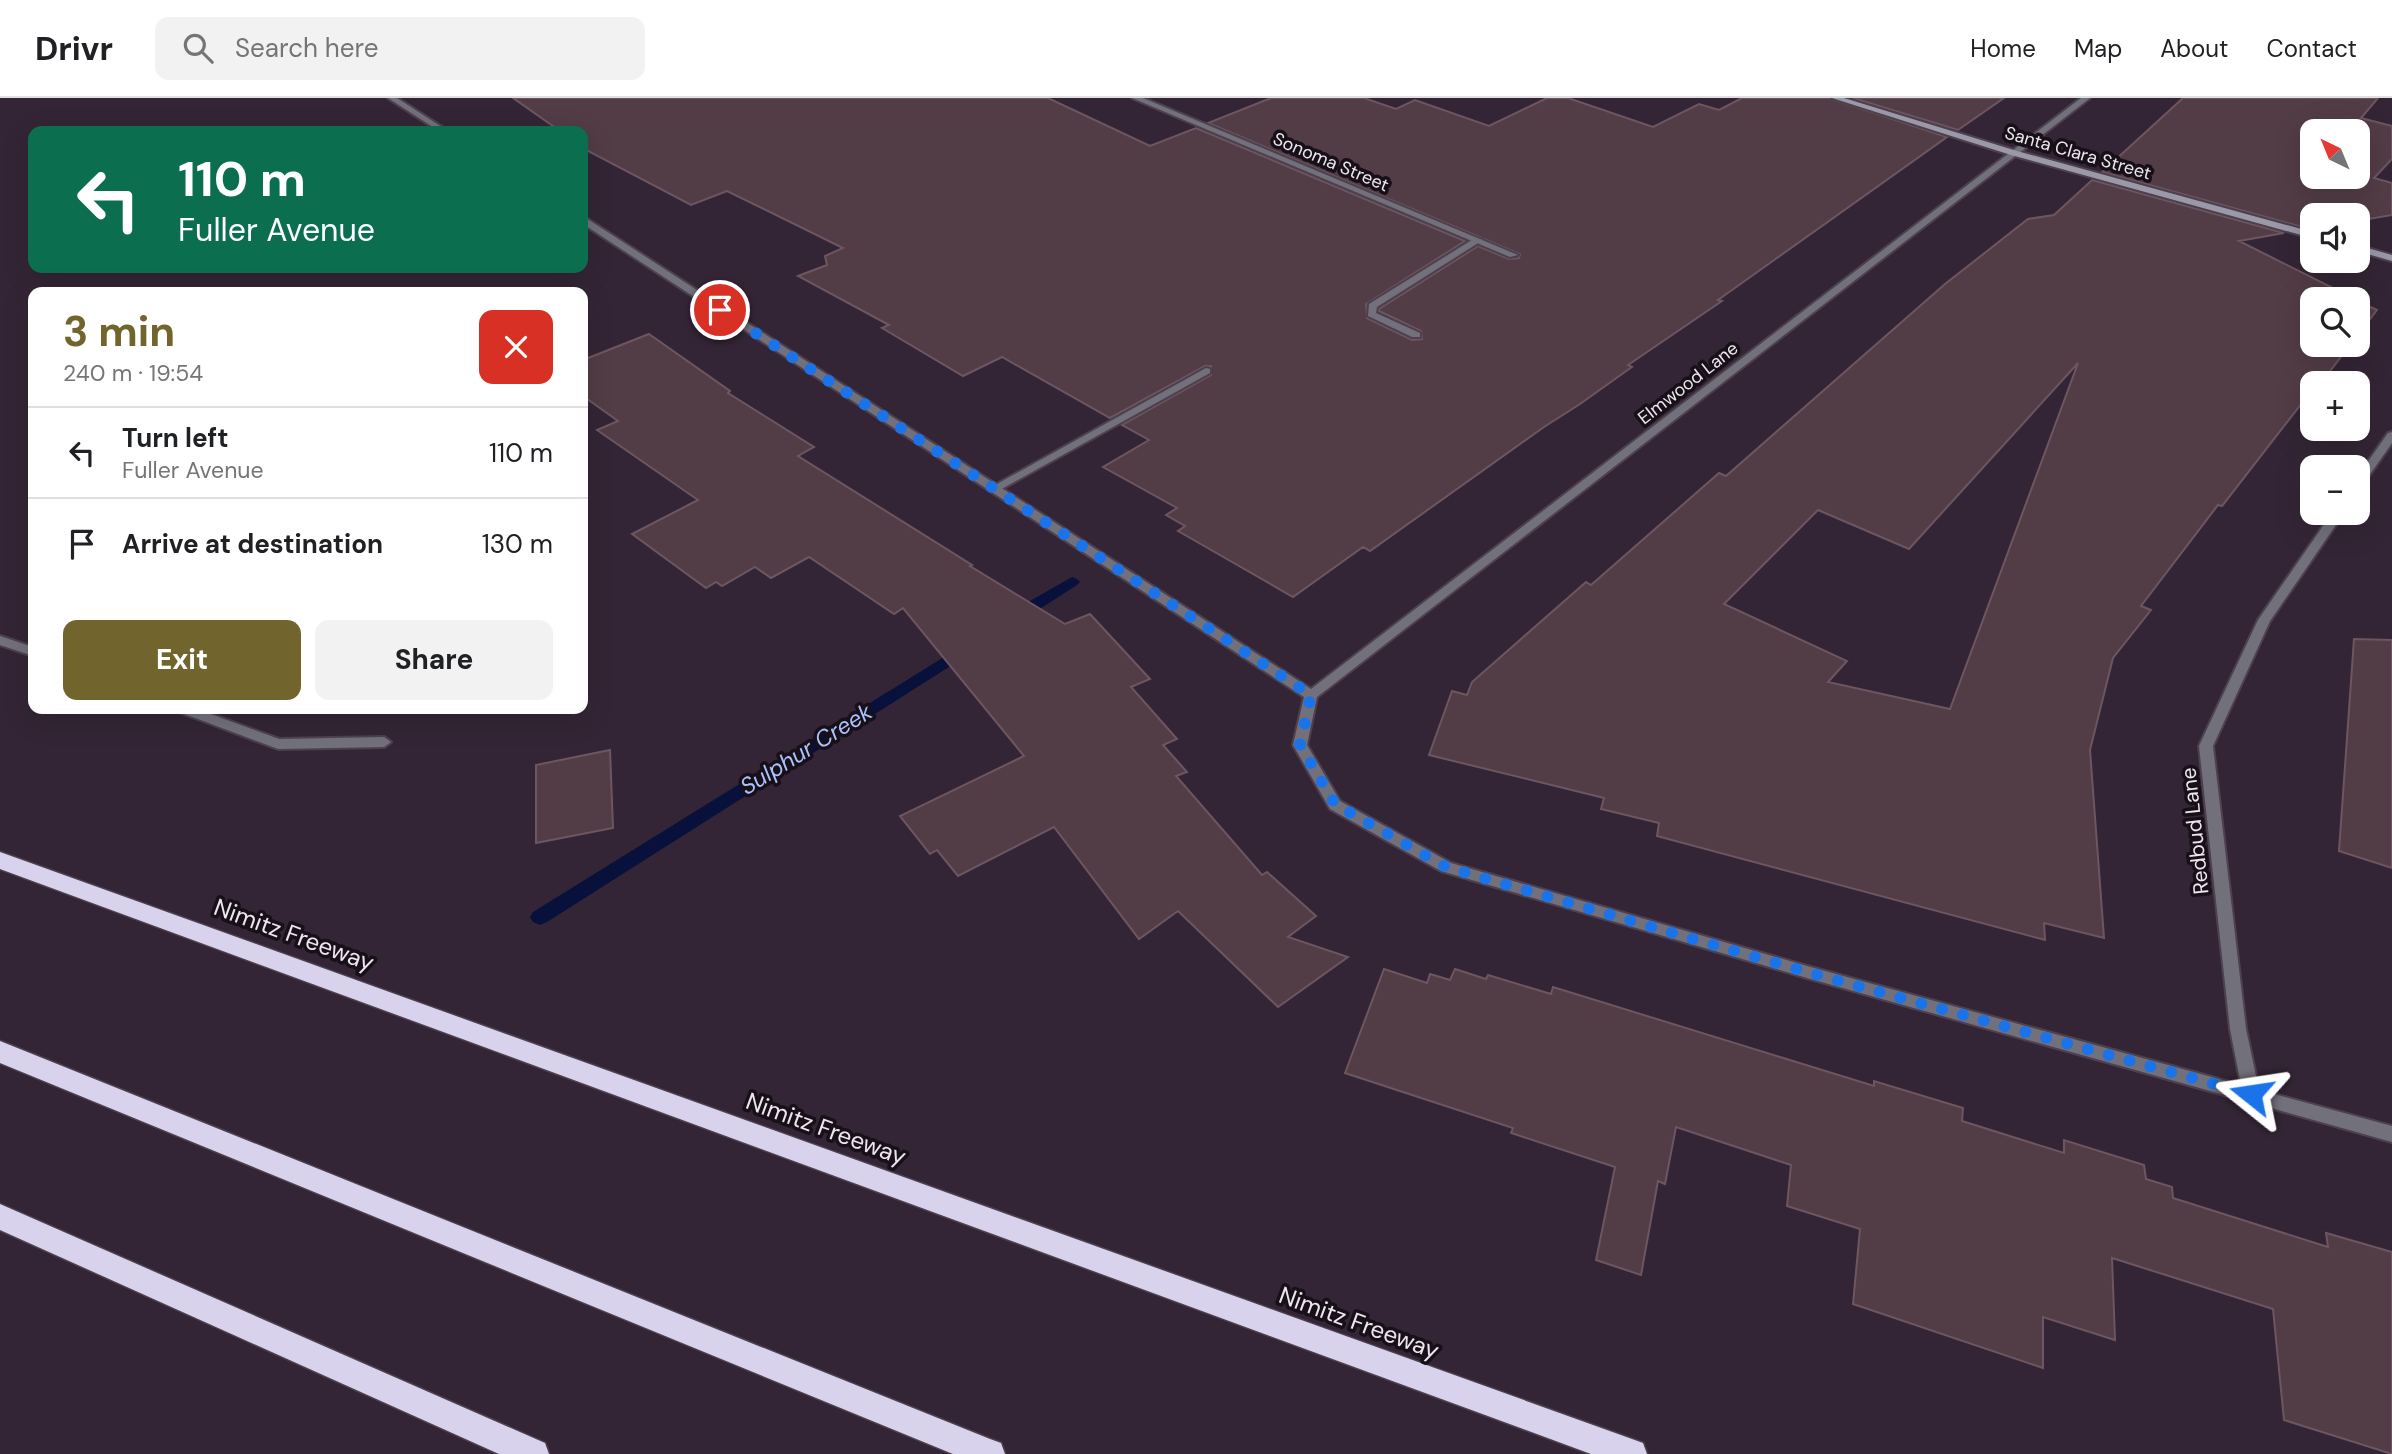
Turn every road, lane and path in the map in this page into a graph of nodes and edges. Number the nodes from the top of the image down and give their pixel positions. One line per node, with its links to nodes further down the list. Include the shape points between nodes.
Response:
1 (392, 98): 5 (street)
2 (1136, 98): 9 (street, Sonoma Street)
3 (1836, 98): 6 (main road, Santa Clara Street)
4 (2086, 98): 6 (street, Elmwood Lane)
5 (436, 126)
6 (2014, 153): 8 (main road, Santa Clara Street); 21 (street, Elmwood Lane)
7 (588, 223): 17 (street)
8 (2300, 232)
9 (1478, 240): 11 (street, Sonoma Street); 13 (street, via 1372,306 1371,314)
10 (2370, 252): 12 (main road)
11 (1513, 256)
12 (2392, 258)
13 (1416, 335)
14 (1206, 370): 17 (street)
15 (2392, 435): 16 (street)
16 (2370, 466)
17 (994, 489): 21 (street)
18 (2330, 525): 26 (street, Redbud Lane, via 2264,620 2206,746 2238,1028)
19 (0, 640): 20 (street)
20 (28, 650)
21 (1311, 695): 26 (street, via 1300,745 1335,804 1446,867)
22 (197, 714): 23 (street, via 278,744)
23 (384, 742)
24 (0, 860): 31 (highway, Nimitz Freeway)
25 (0, 1052): 30 (highway)
26 (2251, 1094): 27 (street)
27 (2392, 1133)
28 (0, 1217): 29 (highway)
29 (534, 1454)
30 (990, 1454)
31 (1632, 1454)

